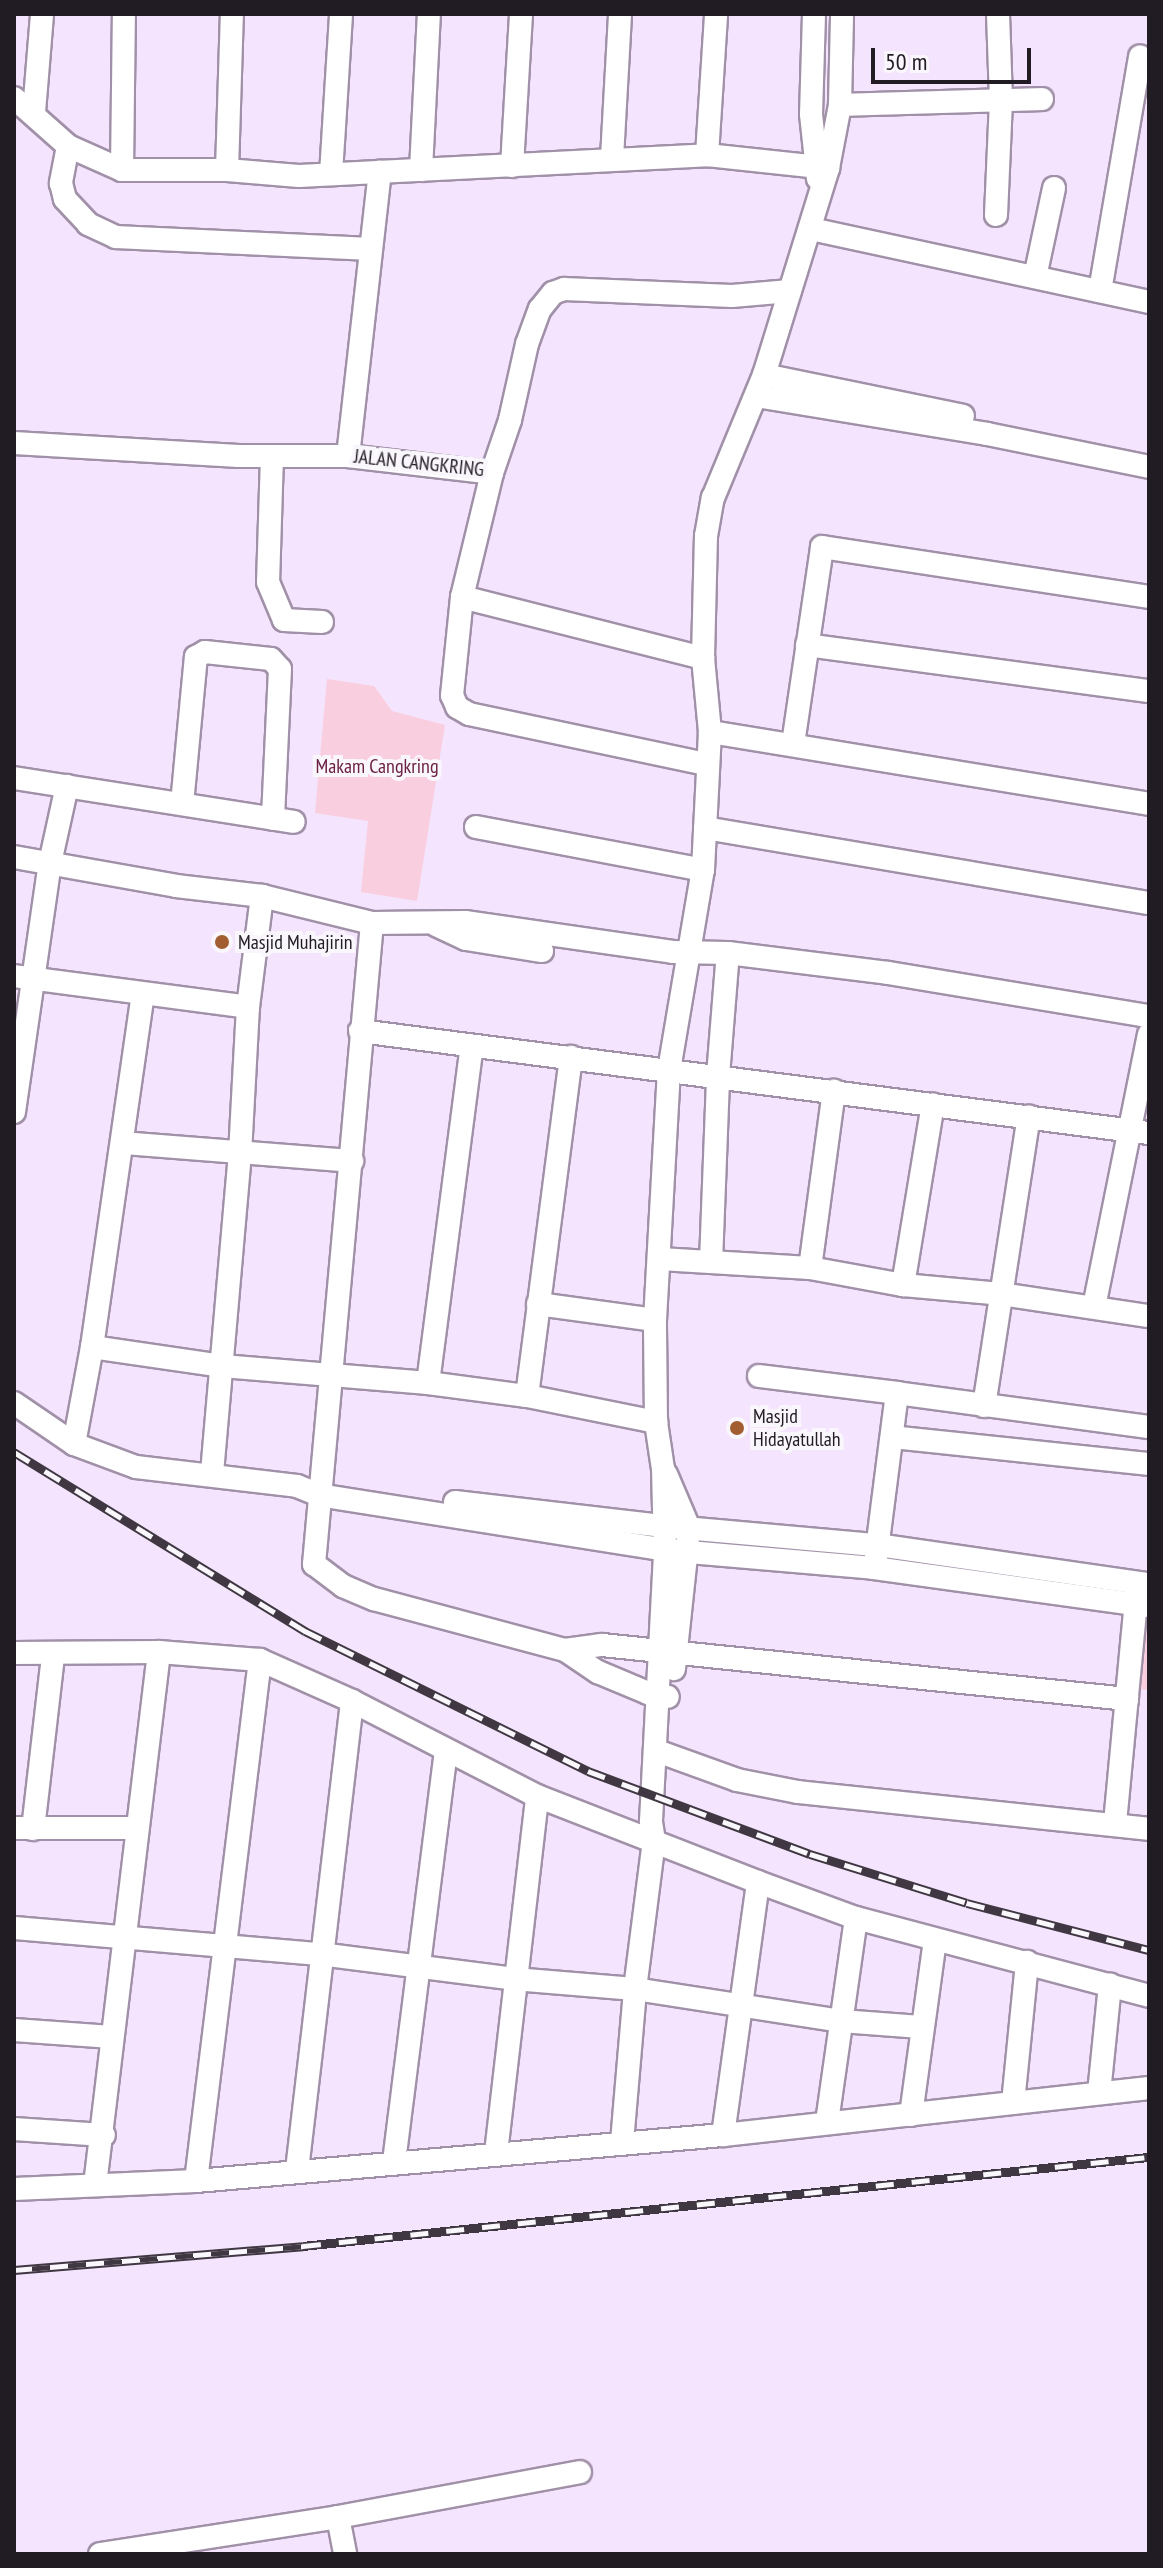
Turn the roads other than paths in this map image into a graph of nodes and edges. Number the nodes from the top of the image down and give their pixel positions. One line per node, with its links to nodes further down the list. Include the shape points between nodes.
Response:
1 (42, 14): 17 (street)
2 (124, 14): 22 (street)
3 (232, 14): 23 (street)
4 (341, 14): 26 (street)
5 (429, 14): 24 (street)
6 (521, 14): 21 (street)
7 (620, 14): 20 (street)
8 (716, 14): 19 (street)
9 (814, 14): 27 (street, via 811,114)
10 (842, 14): 16 (street)
11 (998, 14): 15 (street)
12 (1140, 56): 34 (street)
13 (14, 98): 17 (street)
14 (1042, 99): 15 (street)
15 (1001, 100): 16 (street); 29 (street)
16 (840, 105): 27 (street)
17 (34, 112): 18 (street)
18 (68, 146): 22 (street); 31 (street, via 61,183 65,199 88,224 116,237)
19 (707, 155): 20 (street); 27 (street)
20 (612, 158): 21 (street)
21 (512, 166): 24 (street)
22 (122, 170): 23 (street)
23 (227, 170): 26 (street)
24 (421, 170): 25 (street)
25 (380, 172): 26 (street); 31 (street)
26 (331, 174)
27 (821, 175): 30 (street)
28 (1054, 188): 32 (street)
29 (996, 215)
30 (811, 229): 32 (street); 33 (street)
31 (371, 249): 41 (street)
32 (1035, 277): 34 (street)
33 (790, 291): 36 (street); 43 (street, JALAN CANGKRING, via 732,296 564,289 553,293 540,309 527,344)
34 (1100, 291): 35 (street)
35 (1149, 302)
36 (760, 386): 37 (street); 48 (street, via 713,498 706,536)
37 (988, 428): 39 (street); 42 (street)
38 (14, 443): 40 (street, JALAN CANGKRING)
39 (1149, 455)
40 (272, 456): 41 (street, JALAN CANGKRING); 46 (street, via 268,582 284,620)
41 (348, 456): 43 (street, JALAN CANGKRING)
42 (1149, 467)
43 (492, 473): 44 (street)
44 (462, 597): 48 (street); 52 (street, via 452,695 463,711)
45 (1149, 597): 47 (street, via 826,546 820,551)
46 (322, 622)
47 (807, 645): 49 (street); 51 (street)
48 (703, 658): 50 (street)
49 (1149, 691)
50 (710, 732): 51 (street); 52 (street)
51 (793, 744): 56 (street)
52 (706, 764): 58 (street)
53 (14, 778): 54 (street)
54 (67, 786): 55 (street); 60 (street)
55 (182, 804): 55 (street, via 284,821 280,669 271,659 205,652 196,657)
56 (1149, 804)
57 (476, 827): 61 (street)
58 (705, 828): 61 (street); 63 (street)
59 (14, 857): 60 (street)
60 (50, 863): 62 (street); 67 (street)
61 (703, 870): 65 (street)
62 (262, 896): 64 (street); 70 (street)
63 (1149, 903)
64 (372, 923): 65 (street, via 465,922 565,947); 72 (street)
65 (688, 960): 66 (street); 76 (street)
66 (727, 960): 68 (street); 77 (street)
67 (24, 978): 69 (street); 80 (street)
68 (943, 989): 71 (street); 73 (street)
69 (143, 995): 70 (street); 83 (street)
70 (248, 1007): 84 (street)
71 (1149, 1016)
72 (360, 1031): 74 (street); 85 (street)
73 (1149, 1032): 82 (street)
74 (472, 1046): 75 (street); 99 (street)
75 (571, 1057): 76 (street); 91 (street)
76 (669, 1070): 77 (street); 86 (street)
77 (718, 1076): 78 (street); 87 (street)
78 (834, 1091): 79 (street); 88 (street)
79 (933, 1104): 81 (street); 89 (street)
80 (14, 1112)
81 (1029, 1116): 82 (street); 90 (street)
82 (1138, 1131): 92 (street)
83 (123, 1143): 84 (street); 95 (street)
84 (240, 1154): 85 (street); 96 (street)
85 (352, 1161): 97 (street)
86 (660, 1259): 87 (street); 94 (street)
87 (711, 1262): 88 (street)
88 (810, 1268): 89 (street)
89 (903, 1285): 90 (street)
90 (1001, 1294): 92 (street); 103 (street)
91 (538, 1304): 94 (street); 101 (street)
92 (1094, 1307): 93 (street)
93 (1149, 1316)
94 (655, 1320): 104 (street)
95 (92, 1347): 96 (street); 108 (street)
96 (222, 1366): 97 (street); 112 (street)
97 (332, 1375): 99 (street); 113 (street)
98 (759, 1376): 100 (street)
99 (428, 1383): 101 (street)
100 (897, 1393): 103 (street); 107 (street)
101 (527, 1396): 104 (street)
102 (14, 1403): 108 (street)
103 (984, 1406): 105 (street)
104 (656, 1422): 111 (street)
105 (1111, 1422): 106 (street); 109 (street)
106 (1149, 1427)
107 (892, 1437): 109 (street); 119 (street)
108 (74, 1444): 112 (street, via 136,1467)
109 (1103, 1459): 110 (street)
110 (1149, 1464)
111 (663, 1469): 115 (street); 116 (street)
112 (212, 1473): 113 (street)
113 (320, 1488): 114 (street); 122 (street, via 312,1552 322,1573 374,1599)
114 (475, 1512): 115 (street); 117 (street)
115 (662, 1526): 116 (street); 117 (street)
116 (689, 1528): 118 (street); 119 (street)
117 (665, 1550): 118 (street); 125 (street)
118 (689, 1551): 119 (street); 125 (street)
119 (876, 1556): 120 (street); 121 (street)
120 (1143, 1583): 121 (street)
121 (1143, 1606): 129 (street)
122 (565, 1650): 125 (street, via 602,1645); 128 (street, via 598,1672)
123 (159, 1652): 126 (street); 127 (street); 135 (street)
124 (14, 1653): 126 (street)
125 (668, 1653): 128 (street); 129 (street)
126 (53, 1656): 136 (street)
127 (260, 1660): 130 (street); 144 (street)
128 (663, 1696): 132 (street)
129 (1127, 1699): 134 (street)
130 (352, 1701): 131 (street); 145 (street)
131 (446, 1750): 133 (street); 147 (street)
132 (657, 1751): 134 (street, via 737,1780 798,1792); 138 (street)
133 (537, 1796): 138 (street); 148 (street)
134 (1115, 1823): 137 (street)
135 (136, 1828): 136 (street); 142 (street)
136 (23, 1829)
137 (1149, 1829)
138 (649, 1833): 139 (street); 150 (street)
139 (758, 1882): 140 (street); 152 (street)
140 (856, 1918): 143 (street); 153 (street)
141 (14, 1928): 142 (street)
142 (125, 1936): 144 (street); 156 (street)
143 (935, 1940): 146 (street); 154 (street)
144 (223, 1945): 145 (street); 169 (street)
145 (320, 1954): 147 (street); 168 (street)
146 (1027, 1962): 149 (street); 159 (street)
147 (417, 1967): 148 (street); 167 (street)
148 (514, 1979): 150 (street); 166 (street)
149 (1110, 1985): 151 (street); 158 (street)
150 (629, 1989): 152 (street); 165 (street)
151 (1149, 1996)
152 (739, 2005): 153 (street); 164 (street)
153 (841, 2021): 154 (street); 161 (street)
154 (921, 2027): 160 (street)
155 (14, 2030): 156 (street)
156 (112, 2037): 163 (street)
157 (1149, 2088): 158 (street)
158 (1099, 2093): 159 (street)
159 (1013, 2103): 160 (street)
160 (911, 2115): 161 (street)
161 (827, 2122): 164 (street)
162 (14, 2129): 163 (street)
163 (104, 2135): 170 (street)
164 (723, 2135): 165 (street)
165 (616, 2143): 166 (street)
166 (496, 2153): 167 (street)
167 (394, 2162): 168 (street)
168 (297, 2170): 169 (street)
169 (196, 2181): 170 (street)
170 (95, 2185): 171 (street)
171 (14, 2189)
172 (580, 2472): 173 (street)
173 (331, 2518): 174 (street); 175 (street); 176 (street)
174 (100, 2554)
175 (332, 2554)
176 (345, 2554)

